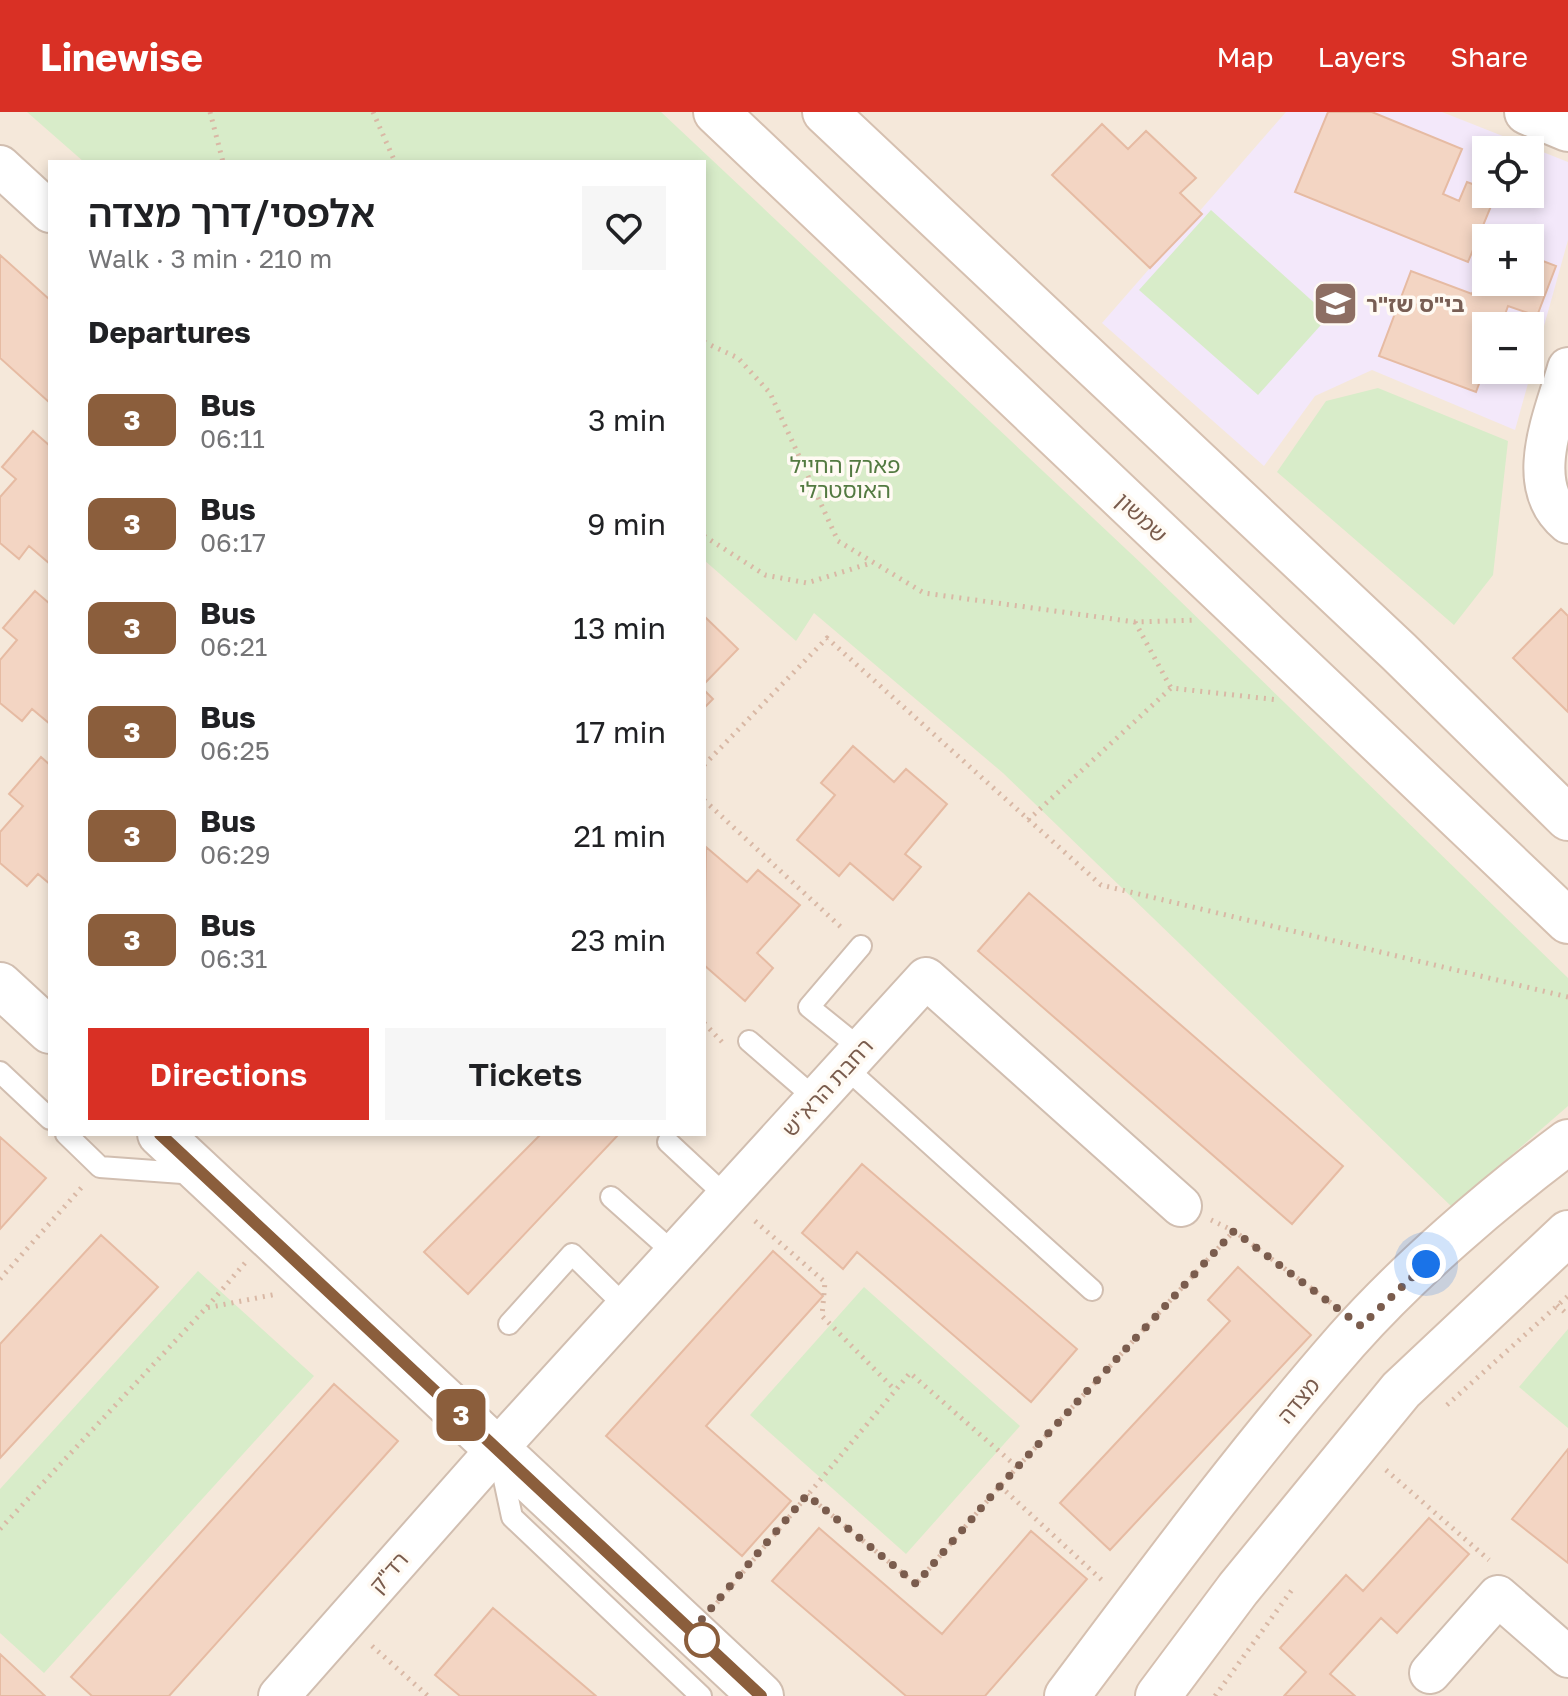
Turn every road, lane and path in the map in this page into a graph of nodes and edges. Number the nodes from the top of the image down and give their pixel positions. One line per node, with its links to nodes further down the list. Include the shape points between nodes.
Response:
1 (210, 112): 7 (path)
2 (373, 112): 8 (path)
3 (716, 112): 17 (main road, שמשון)
4 (825, 112): 23 (main road)
5 (1527, 112): 6 (main road)
6 (1568, 129)
7 (222, 160)
8 (394, 160)
9 (0, 166): 10 (street)
10 (48, 210)
11 (706, 343): 16 (path, via 738,358 770,393 838,541)
12 (1568, 368): 13 (street)
13 (1560, 432): 14 (street, via 1543,464 1548,498)
14 (1568, 523)
15 (706, 537): 16 (path, via 765,575 807,583)
16 (873, 562): 18 (path, via 924,593)
17 (1249, 617): 18 (path); 25 (main road, שמשון)
18 (1135, 622): 19 (path)
19 (1171, 688): 20 (path); 24 (path)
20 (1288, 701)
21 (706, 763): 24 (path, via 827,638)
22 (706, 802): 26 (path)
23 (1568, 818)
24 (1028, 820): 28 (path, via 1101,885)
25 (1568, 921)
26 (861, 946): 31 (lane, via 809,1007)
27 (0, 985): 29 (main road)
28 (1568, 997)
29 (48, 1029)
30 (749, 1041): 33 (lane)
31 (853, 1058): 33 (street, רחבת הרא"ש); 43 (street, רחבת הרא"ש, via 926,978); 50 (lane)
32 (0, 1072): 34 (lane)
33 (816, 1099): 42 (street, רחבת הרא"ש)
34 (48, 1117)
35 (68, 1136): 39 (lane)
36 (162, 1136): 40 (main road)
37 (668, 1142): 42 (lane)
38 (1568, 1142): 55 (main road, מצדה, via 1509,1186)
39 (100, 1167): 40 (lane); 48 (path)
40 (204, 1175): 46 (main road)
41 (611, 1197): 47 (lane)
42 (727, 1197): 47 (street, רחבת הרא"ש); 56 (path, via 825,1282 822,1316)
43 (1181, 1206): 44 (path)
44 (1234, 1231): 55 (path); 60 (path)
45 (1568, 1233): 76 (main road, via 1401,1390)
46 (269, 1236): 49 (main road); 53 (path)
47 (675, 1254): 52 (street, רחבת הרא"ש)
48 (0, 1279)
49 (322, 1286): 53 (path); 58 (main road)
50 (1092, 1290)
51 (1568, 1296): 57 (path)
52 (626, 1307): 54 (lane, via 572,1254); 58 (street, רחבת הרא"ש)
53 (206, 1308): 63 (path)
54 (509, 1324)
55 (1361, 1326): 66 (main road, מצדה, via 1243,1466)
56 (895, 1390): 60 (path, via 910,1373); 62 (path)
57 (1444, 1408)
58 (497, 1449): 67 (street, רד"ק); 68 (main road); 73 (lane, via 512,1517)
59 (1392, 1457): 65 (path, via 1382,1466 1488,1557)
60 (1017, 1467): 61 (path)
61 (1000, 1486): 62 (path, via 916,1584); 66 (path)
62 (807, 1495): 68 (path)
63 (0, 1529)
64 (1298, 1581): 77 (path)
65 (1498, 1596): 69 (street); 70 (street)
66 (1133, 1609): 75 (main road, מצדה)
67 (344, 1622): 71 (street, רד"ק); 72 (path)
68 (692, 1631): 74 (main road)
69 (1568, 1657)
70 (1430, 1673)
71 (279, 1696)
72 (428, 1696)
73 (701, 1696)
74 (761, 1696)
75 (1067, 1696)
76 (1158, 1696)
77 (1215, 1696)

